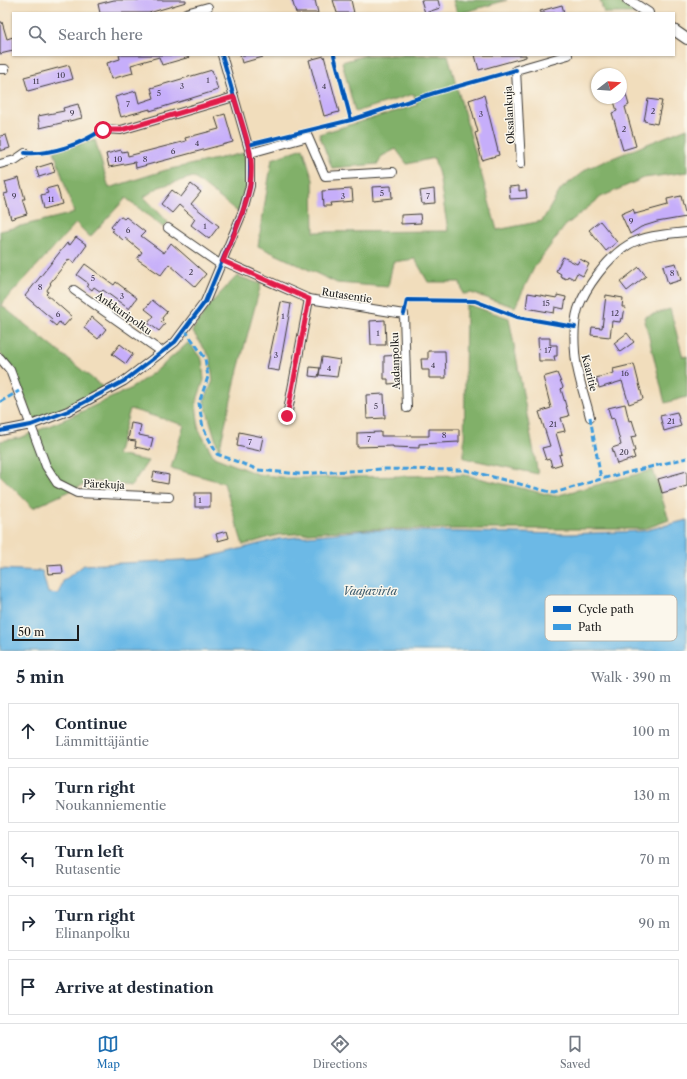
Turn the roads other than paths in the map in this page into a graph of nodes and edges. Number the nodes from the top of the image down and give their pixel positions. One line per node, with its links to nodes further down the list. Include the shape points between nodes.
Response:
1 (628, 0): 4 (street)
2 (208, 6): 3 (street)
3 (189, 12)
4 (646, 12)
5 (675, 31): 6 (street)
6 (687, 39)
7 (222, 56): 9 (street)
8 (565, 56): 14 (street, Oksalankuja, via 516,70)
9 (234, 97): 10 (street, via 121,130); 12 (street)
10 (103, 130)
11 (25, 153): 13 (street, via 15,160)
12 (250, 153): 15 (street, via 308,138 325,176); 18 (street, via 250,186)
13 (0, 164)
14 (521, 164)
15 (393, 172)
16 (168, 228): 18 (street, Rutasentie)
17 (687, 232): 26 (street, Kaaritie, via 648,238 628,245 608,262 593,281 578,309 575,352)
18 (222, 263): 20 (street, Rutasentie); 22 (street, via 205,302 175,342)
19 (74, 290): 22 (street, Ankkuripolku)
20 (309, 299): 21 (street, Rutasentie); 25 (street)
21 (404, 314): 24 (street, Aadanpolku)
22 (162, 352): 27 (street, via 124,381 68,411)
23 (0, 358): 27 (street, Pärekuja, via 10,370)
24 (407, 408)
25 (287, 416)
26 (590, 417)
27 (32, 425): 28 (street); 29 (street, Pärekuja, via 46,466 57,482 77,493)
28 (0, 431)
29 (169, 497)

